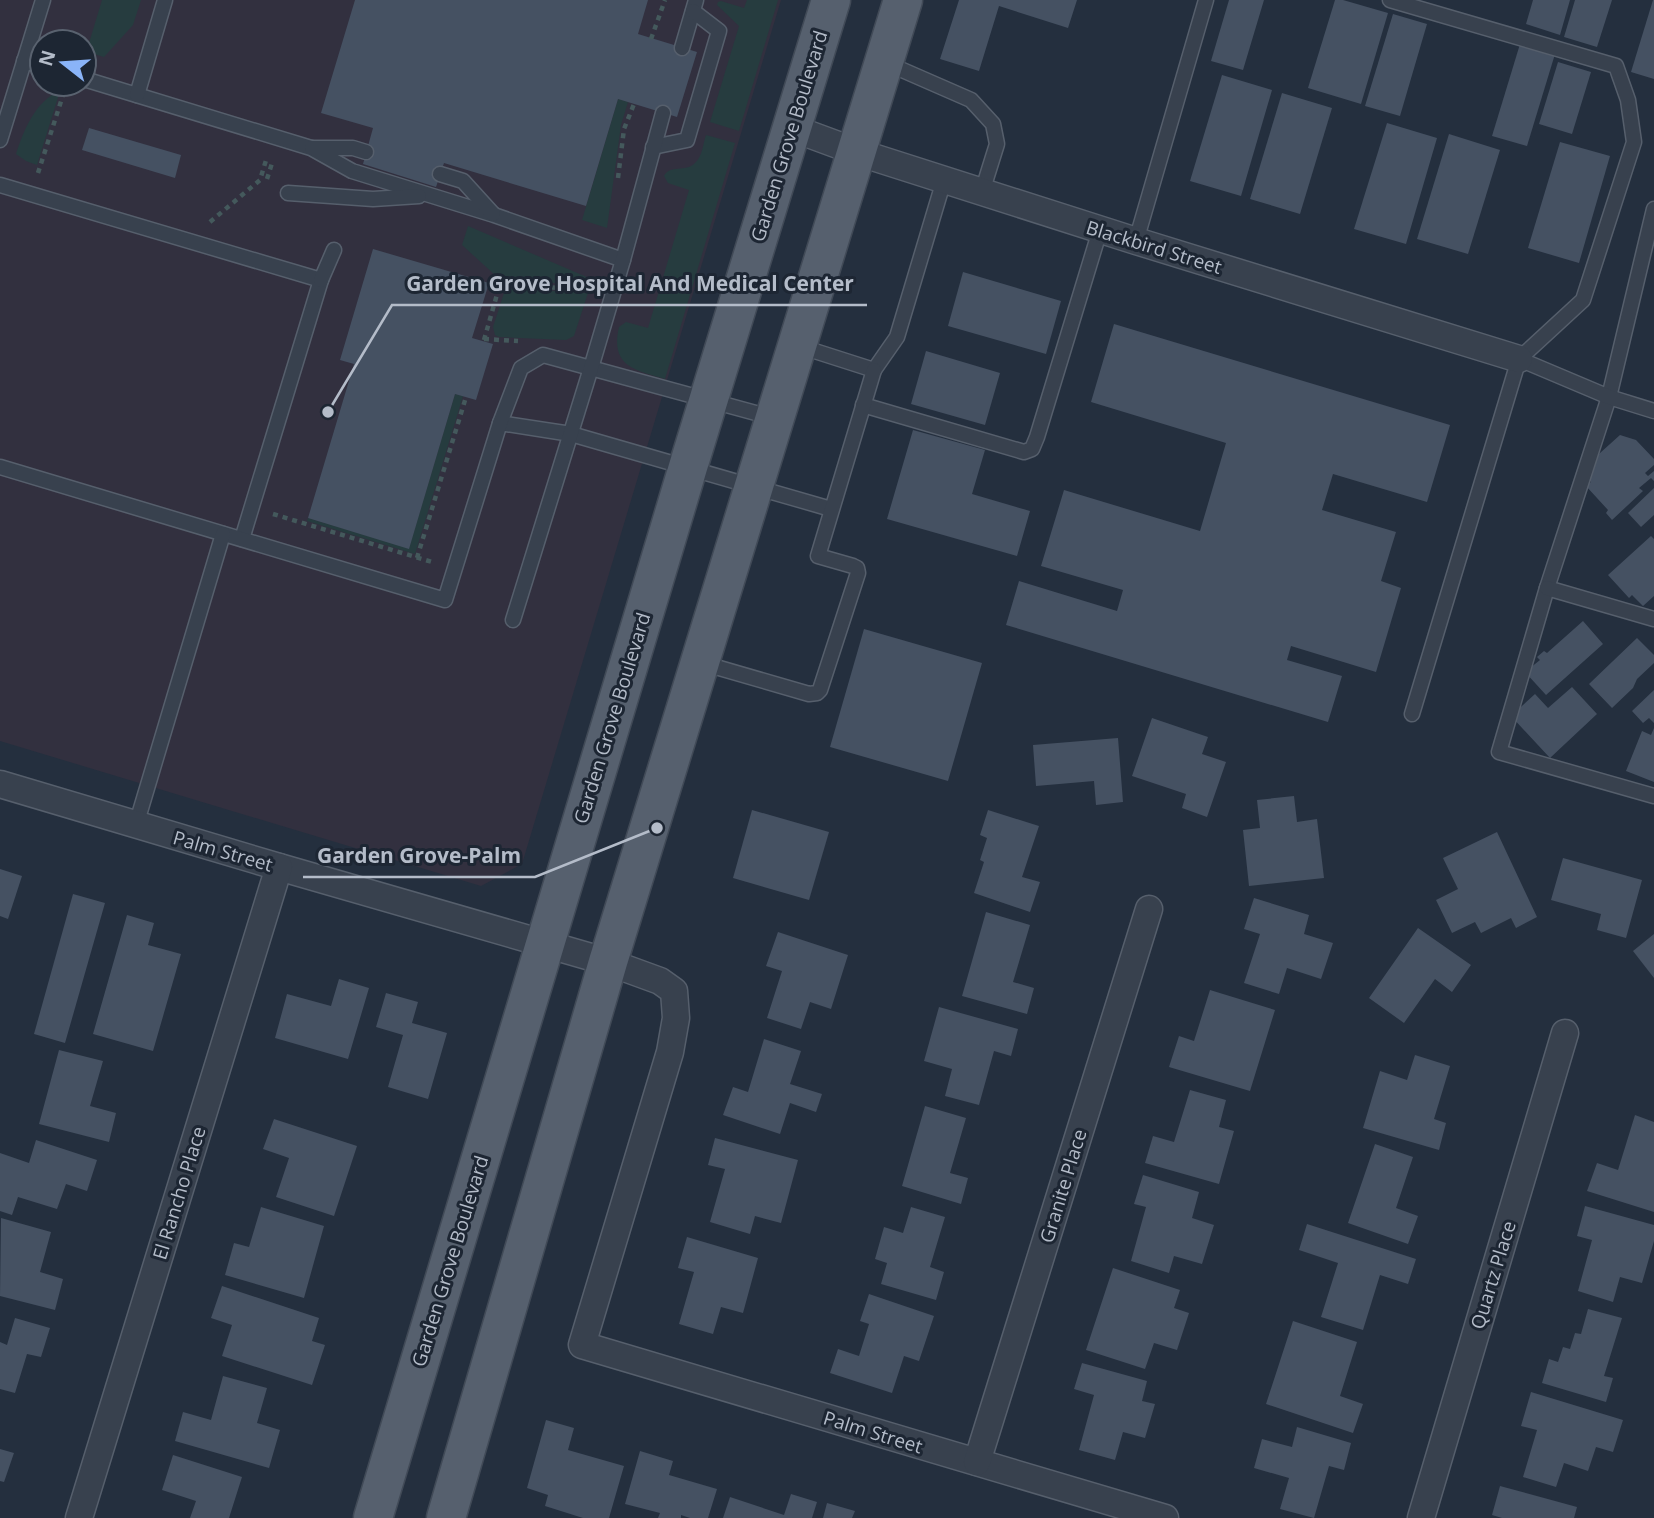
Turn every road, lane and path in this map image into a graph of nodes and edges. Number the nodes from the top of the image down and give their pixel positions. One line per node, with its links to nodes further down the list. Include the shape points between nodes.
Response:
1 (43, 0): 11 (lane)
2 (165, 0): 15 (lane)
3 (665, 0): 9 (path)
4 (831, 0): 18 (main road, Garden Grove Boulevard)
5 (903, 0): 13 (main road)
6 (1206, 0): 39 (lane)
7 (1390, 0): 46 (lane, via 1616,66 1628,100 1634,142 1583,300)
8 (694, 6): 10 (lane); 21 (lane, via 719,31 687,140)
9 (651, 38)
10 (682, 48)
11 (24, 61): 12 (lane); 19 (lane)
12 (28, 62)
13 (884, 62): 23 (main road); 30 (lane, via 971,100 993,124 997,144)
14 (98, 83): 15 (lane)
15 (137, 95): 20 (lane)
16 (62, 98): 32 (path)
17 (663, 113): 21 (lane)
18 (792, 128): 23 (street, Blackbird Street); 51 (main road, Garden Grove Boulevard)
19 (0, 140)
20 (311, 148): 22 (lane); 33 (lane, via 352,171)
21 (653, 148): 41 (lane)
22 (366, 152)
23 (857, 152): 27 (street, Blackbird Street); 45 (main road)
24 (440, 174): 35 (lane, via 463,181)
25 (260, 180): 26 (path, via 267,157 274,159 267,179); 29 (path); 36 (path)
26 (273, 180)
27 (944, 180): 30 (street, Blackbird Street); 48 (lane, via 897,337)
28 (0, 185): 32 (lane)
29 (264, 189)
30 (982, 192): 38 (street, Blackbird Street)
31 (288, 193): 33 (lane, via 373,198)
32 (31, 194): 42 (lane)
33 (428, 195): 35 (lane)
34 (1654, 209): 37 (lane)
35 (494, 215): 41 (lane)
36 (209, 223)
37 (1651, 228): 50 (lane)
38 (1100, 230): 39 (street, Blackbird Street); 52 (lane, via 1032,449 1024,452)
39 (1136, 241): 46 (street, Blackbird Street)
40 (334, 250): 42 (lane)
41 (623, 260): 47 (lane)
42 (321, 280): 60 (lane)
43 (592, 290): 44 (path, via 500,284)
44 (483, 341)
45 (798, 346): 48 (lane); 54 (main road)
46 (1519, 359): 50 (lane); 70 (lane)
47 (591, 368): 51 (lane); 55 (lane, via 543,355 521,368); 56 (lane)
48 (874, 370): 52 (lane)
49 (466, 397): 64 (path)
50 (1609, 397): 53 (lane); 66 (lane)
51 (708, 400): 54 (lane); 58 (main road, Garden Grove Boulevard)
52 (863, 405): 61 (lane)
53 (1654, 411)
54 (776, 419): 59 (main road)
55 (500, 423): 56 (lane); 65 (lane)
56 (571, 434): 58 (lane); 68 (lane)
57 (0, 467): 62 (lane)
58 (688, 467): 59 (lane); 76 (main road, Garden Grove Boulevard)
59 (755, 486): 61 (lane); 69 (main road)
60 (252, 508): 63 (lane); 64 (path)
61 (831, 509): 69 (lane, via 818,556 853,566 858,573 820,690 809,694)
62 (223, 534): 63 (lane); 73 (lane)
63 (242, 539): 65 (lane, via 445,600)
64 (417, 558): 65 (path)
65 (454, 570)
66 (1547, 588): 67 (lane); 72 (lane, via 1499,752)
67 (1654, 619)
68 (513, 620)
69 (701, 662): 77 (main road)
70 (1412, 714)
71 (0, 784): 73 (street, Palm Street)
72 (1654, 796)
73 (136, 825): 74 (street, Palm Street)
74 (279, 867): 76 (street, Palm Street); 80 (street, El Rancho Place)
75 (1149, 909): 79 (street, Granite Place)
76 (545, 944): 77 (street, Palm Street); 81 (main road, Garden Grove Boulevard)
77 (608, 962): 79 (street, Palm Street, via 660,981 674,991 676,1018 670,1052 582,1345); 82 (main road)
78 (1565, 1032): 84 (street, Quartz Place)
79 (977, 1462): 83 (street, Palm Street)
80 (79, 1518)
81 (373, 1518)
82 (446, 1518)
83 (1165, 1518)
84 (1421, 1518)

